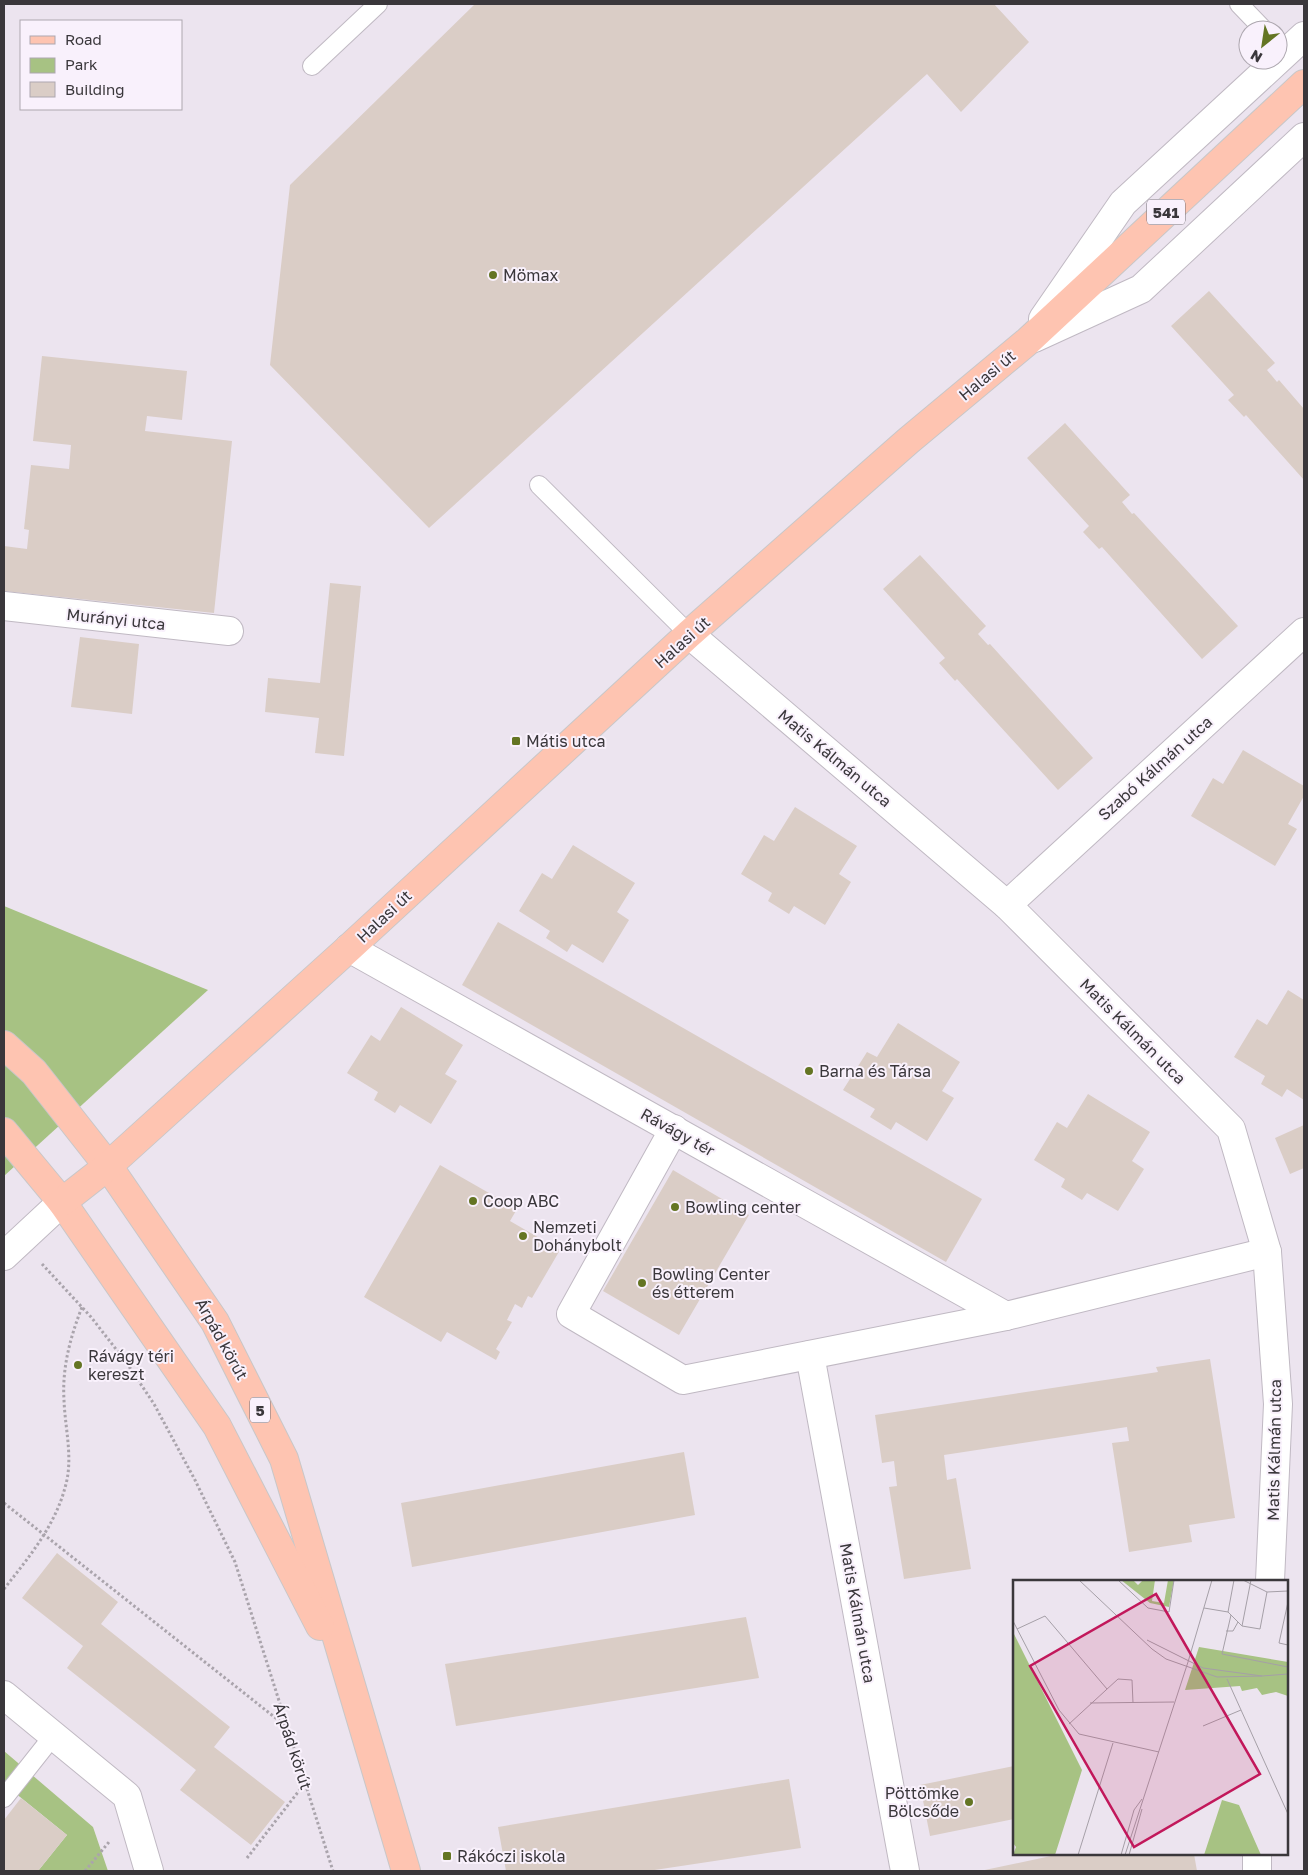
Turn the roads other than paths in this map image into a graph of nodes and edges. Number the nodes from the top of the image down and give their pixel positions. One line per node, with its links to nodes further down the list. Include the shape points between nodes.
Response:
1 (378, 4): 5 (lane)
2 (1239, 4): 3 (lane)
3 (1254, 20)
4 (1289, 45): 8 (street, via 1123,202)
5 (312, 66)
6 (1304, 84): 8 (main road, Halasi út / 541)
7 (1304, 137): 8 (street, via 1141,289)
8 (1028, 341): 13 (main road, Halasi út / 541)
9 (539, 485): 13 (lane)
10 (4, 606): 11 (street, Murányi utca)
11 (229, 631)
12 (1304, 632): 14 (street, Szabó Kálmán utca)
13 (689, 634): 14 (street, Matis Kálmán utca); 15 (main road, Halasi út / 541)
14 (1007, 905): 22 (street, Matis Kálmán utca, via 1230,1128)
15 (350, 948): 17 (street, Rávágy tér); 19 (main road, Halasi út / 541)
16 (4, 1044): 19 (main road, Árpád körút / 5, via 34,1072)
17 (674, 1129): 23 (street, Rávágy tér); 24 (street, via 571,1314 683,1380)
18 (4, 1132): 20 (main road, 5)
19 (108, 1166): 20 (main road, Halasi út / 541); 26 (main road, Árpád körút / 5, via 216,1322 284,1460)
20 (62, 1202): 21 (street); 26 (main road, Árpád körút / 5, via 217,1426)
21 (12, 1248)
22 (1267, 1252): 23 (street); 25 (street, Matis Kálmán utca, via 1278,1404)
23 (1006, 1316): 24 (street)
24 (810, 1355): 33 (street, Matis Kálmán utca)
25 (1270, 1580)
26 (350, 1683): 32 (main road, Árpád körút / 5)
27 (4, 1695): 28 (street)
28 (54, 1736): 29 (lane); 31 (street, via 127,1796)
29 (4, 1798)
30 (1258, 1855): 34 (street)
31 (150, 1871)
32 (406, 1871)
33 (905, 1871)
34 (1257, 1871)

